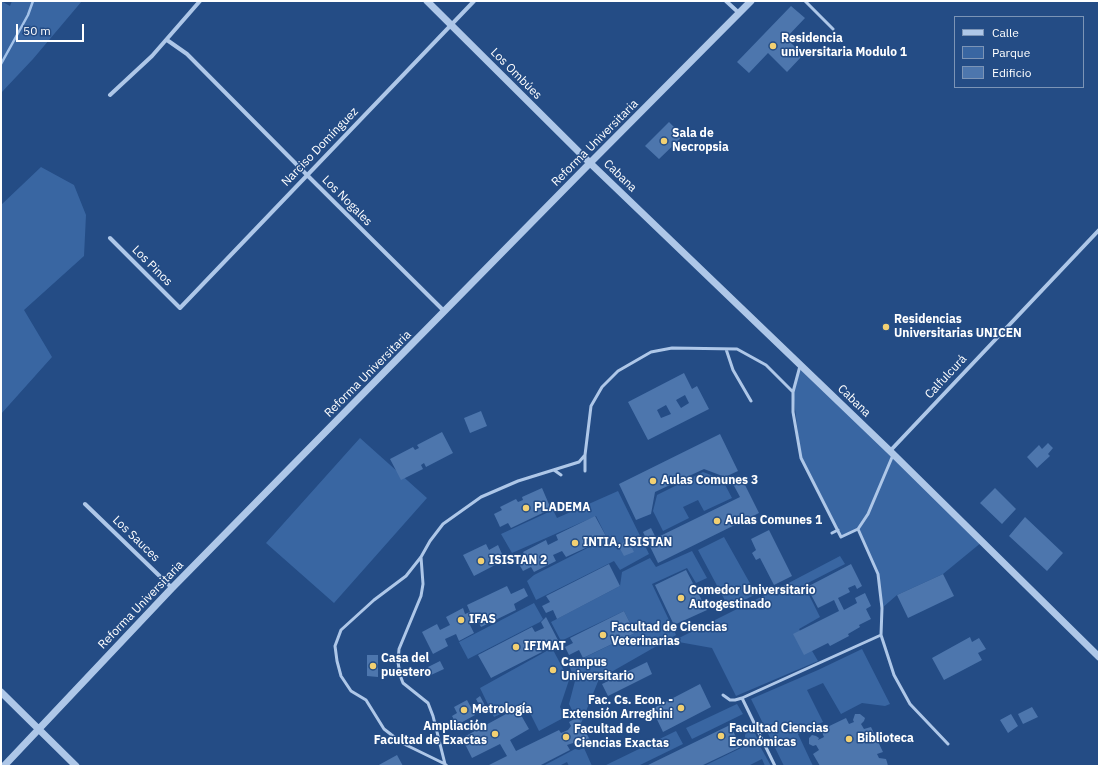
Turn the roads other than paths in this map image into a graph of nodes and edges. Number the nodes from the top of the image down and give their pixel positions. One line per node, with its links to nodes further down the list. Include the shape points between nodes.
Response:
1 (200, 1): 10 (street)
2 (427, 1): 8 (street, Los Ombúes)
3 (474, 1): 8 (street, Narciso Domínguez)
4 (726, 1): 7 (street)
5 (752, 1): 7 (street, Reforma Universitaria)
6 (805, 1): 9 (lane)
7 (739, 14): 12 (street, Reforma Universitaria)
8 (451, 26): 12 (street, Los Ombúes); 13 (street, Narciso Domínguez)
9 (833, 29)
10 (167, 40): 11 (street); 13 (street, Los Nogales, via 187,54)
11 (110, 95)
12 (590, 163): 17 (street, Reforma Universitaria); 19 (street, Cabana)
13 (307, 175): 16 (street, Narciso Domínguez); 17 (street, Los Nogales)
14 (1099, 230): 22 (street, Calfulcurá)
15 (110, 238): 16 (street, Los Pinos)
16 (180, 308)
17 (444, 311): 34 (street, Reforma Universitaria)
18 (726, 349): 20 (lane, via 737,349 766,365); 21 (lane, via 733,370); 23 (lane, via 672,348 651,352 618,371 602,386 592,406)
19 (801, 364): 20 (lane); 22 (street, Cabana)
20 (793, 392): 27 (lane, via 793,412 801,458)
21 (751, 401)
22 (891, 453): 30 (lane, via 868,514); 36 (street, Cabana)
23 (585, 455): 24 (lane, via 579,462); 25 (lane)
24 (554, 470): 26 (lane); 33 (lane, via 518,481 481,498 443,524)
25 (585, 471)
26 (561, 475)
27 (812, 480): 28 (lane); 31 (lane)
28 (808, 482)
29 (85, 504): 34 (street, Los Sauces)
30 (858, 529): 31 (lane, via 841,537); 35 (lane, via 878,574 882,608)
31 (838, 530): 32 (lane)
32 (832, 533)
33 (421, 557): 42 (lane, via 421,596 399,649 398,662 403,682 428,703); 42 (lane, via 406,576 341,630 335,646 342,676 352,691 366,700 384,729 402,744)
34 (172, 588): 40 (street, Reforma Universitaria)
35 (881, 635): 39 (lane); 41 (lane, via 894,675 910,704)
36 (1099, 657)
37 (1, 692): 40 (street)
38 (723, 694): 39 (lane, via 730,700)
39 (742, 698): 45 (lane)
40 (38, 729): 43 (street, Reforma Universitaria); 44 (street)
41 (948, 744)
42 (446, 765)
43 (4, 766)
44 (76, 766)
45 (775, 766)

